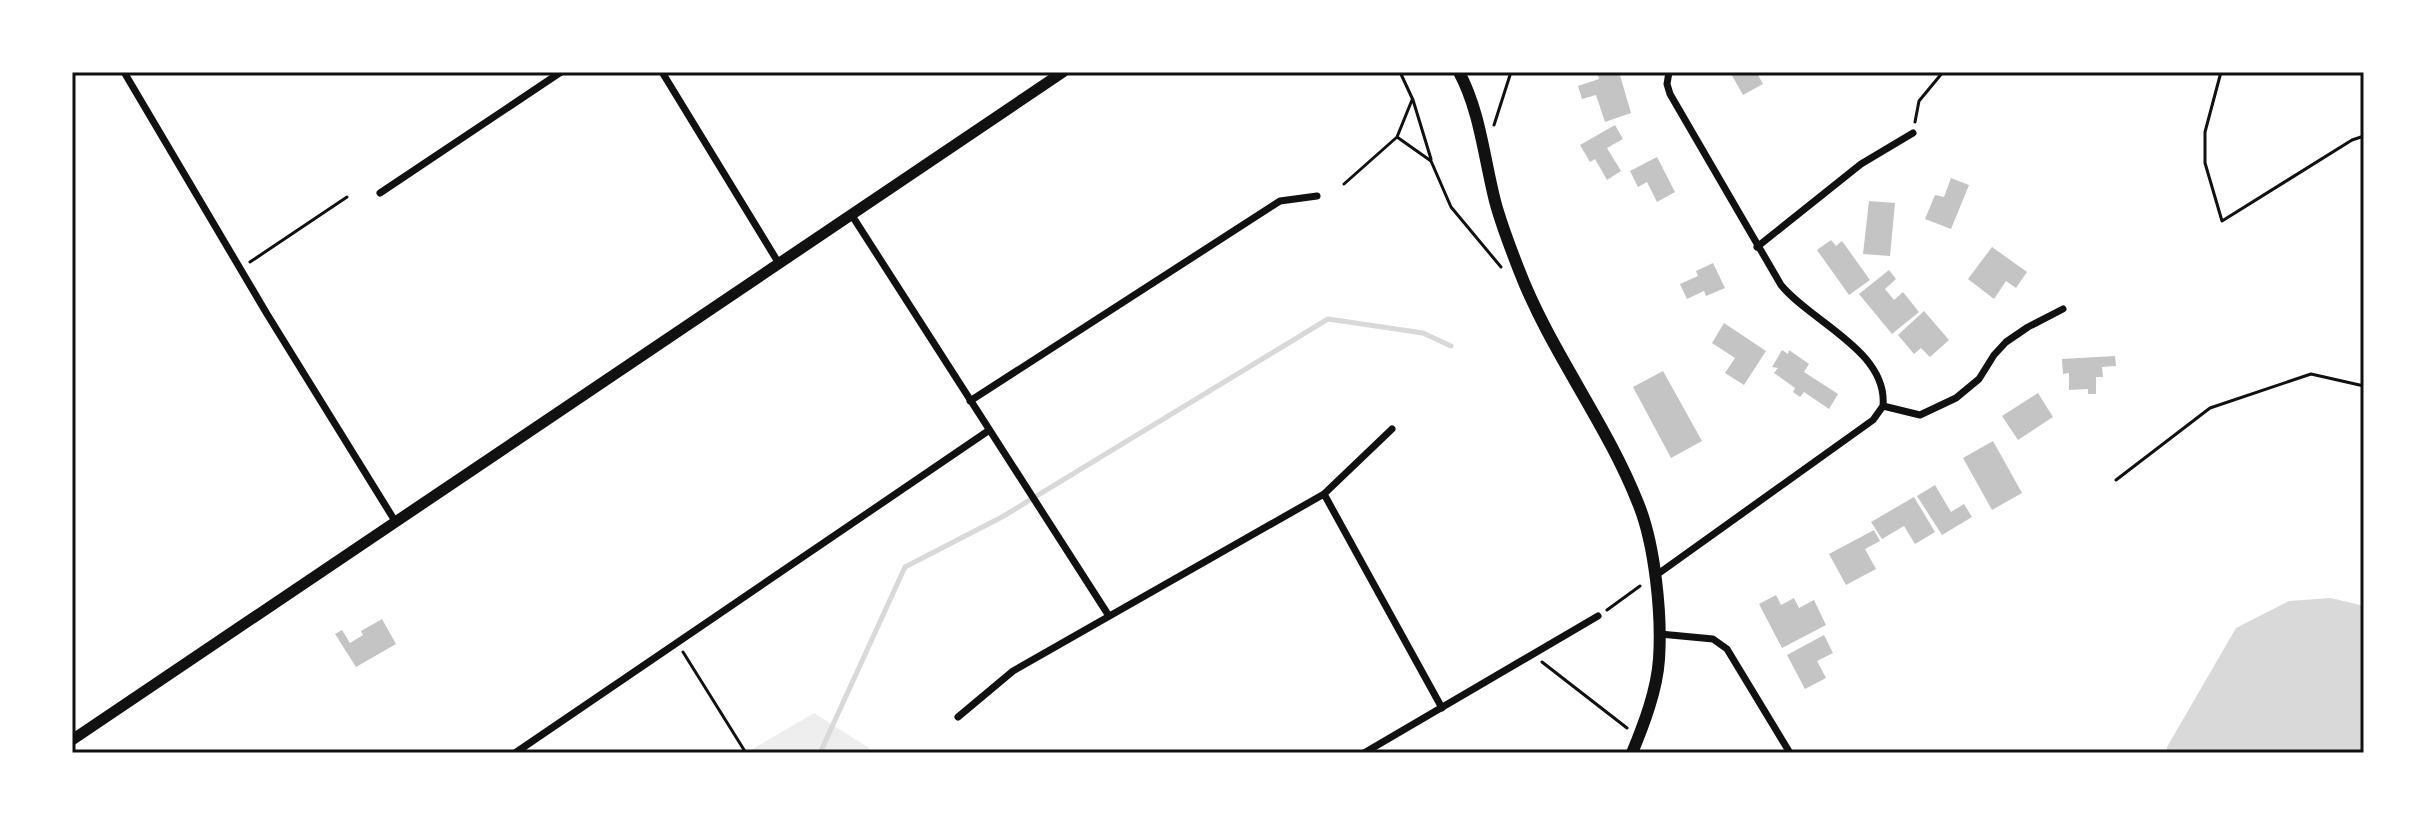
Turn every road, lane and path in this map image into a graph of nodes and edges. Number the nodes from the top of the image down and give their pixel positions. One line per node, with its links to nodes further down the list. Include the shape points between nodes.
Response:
1 (124, 72): 24 (street)
2 (561, 72): 18 (street)
3 (662, 72): 23 (street)
4 (1063, 72): 21 (main road)
5 (1400, 72): 11 (path)
6 (1459, 72): 35 (main road, via 1495,202 1532,304 1638,502)
7 (1511, 72): 12 (path)
8 (1669, 72): 22 (street, via 1670,94)
9 (1943, 72): 13 (path, via 1919,101)
10 (2221, 72): 14 (path, via 2205,132 2205,163 2222,221)
11 (1413, 100): 15 (path); 16 (path)
12 (1493, 127)
13 (1913, 133): 22 (street, via 1861,164)
14 (2364, 136)
15 (1397, 137): 16 (path); 17 (path)
16 (1431, 161): 25 (path, via 1451,207)
17 (1344, 184)
18 (380, 193)
19 (1317, 196): 28 (street, via 1280,201)
20 (347, 197): 24 (path)
21 (851, 214): 23 (main road); 28 (street)
22 (1757, 247): 29 (street, via 1790,296 1871,365 1884,393)
23 (778, 262): 34 (main road)
24 (240, 268): 34 (street)
25 (1502, 268)
26 (2063, 309): 29 (street, via 2006,342 1979,379 1956,398 1920,415)
27 (2364, 386): 32 (path, via 2311,374 2210,408)
28 (970, 401): 31 (street)
29 (1883, 406): 35 (street, via 1867,425)
30 (1392, 429): 33 (street)
31 (988, 431): 36 (street); 39 (street)
32 (2116, 480)
33 (1324, 494): 36 (street); 41 (street)
34 (395, 521): 44 (main road)
35 (1654, 577): 37 (path); 38 (main road)
36 (1109, 616): 42 (street, via 1013,671)
37 (1598, 616): 40 (street)
38 (1660, 634): 43 (main road, via 1659,662); 49 (street, via 1713,639 1727,649)
39 (677, 642): 45 (street); 46 (path)
40 (1533, 654): 41 (street); 43 (path)
41 (1442, 708): 47 (street)
42 (958, 717)
43 (1638, 737): 48 (main road)
44 (72, 740)
45 (515, 753)
46 (746, 753)
47 (1364, 753)
48 (1632, 753)
49 (1790, 753)

